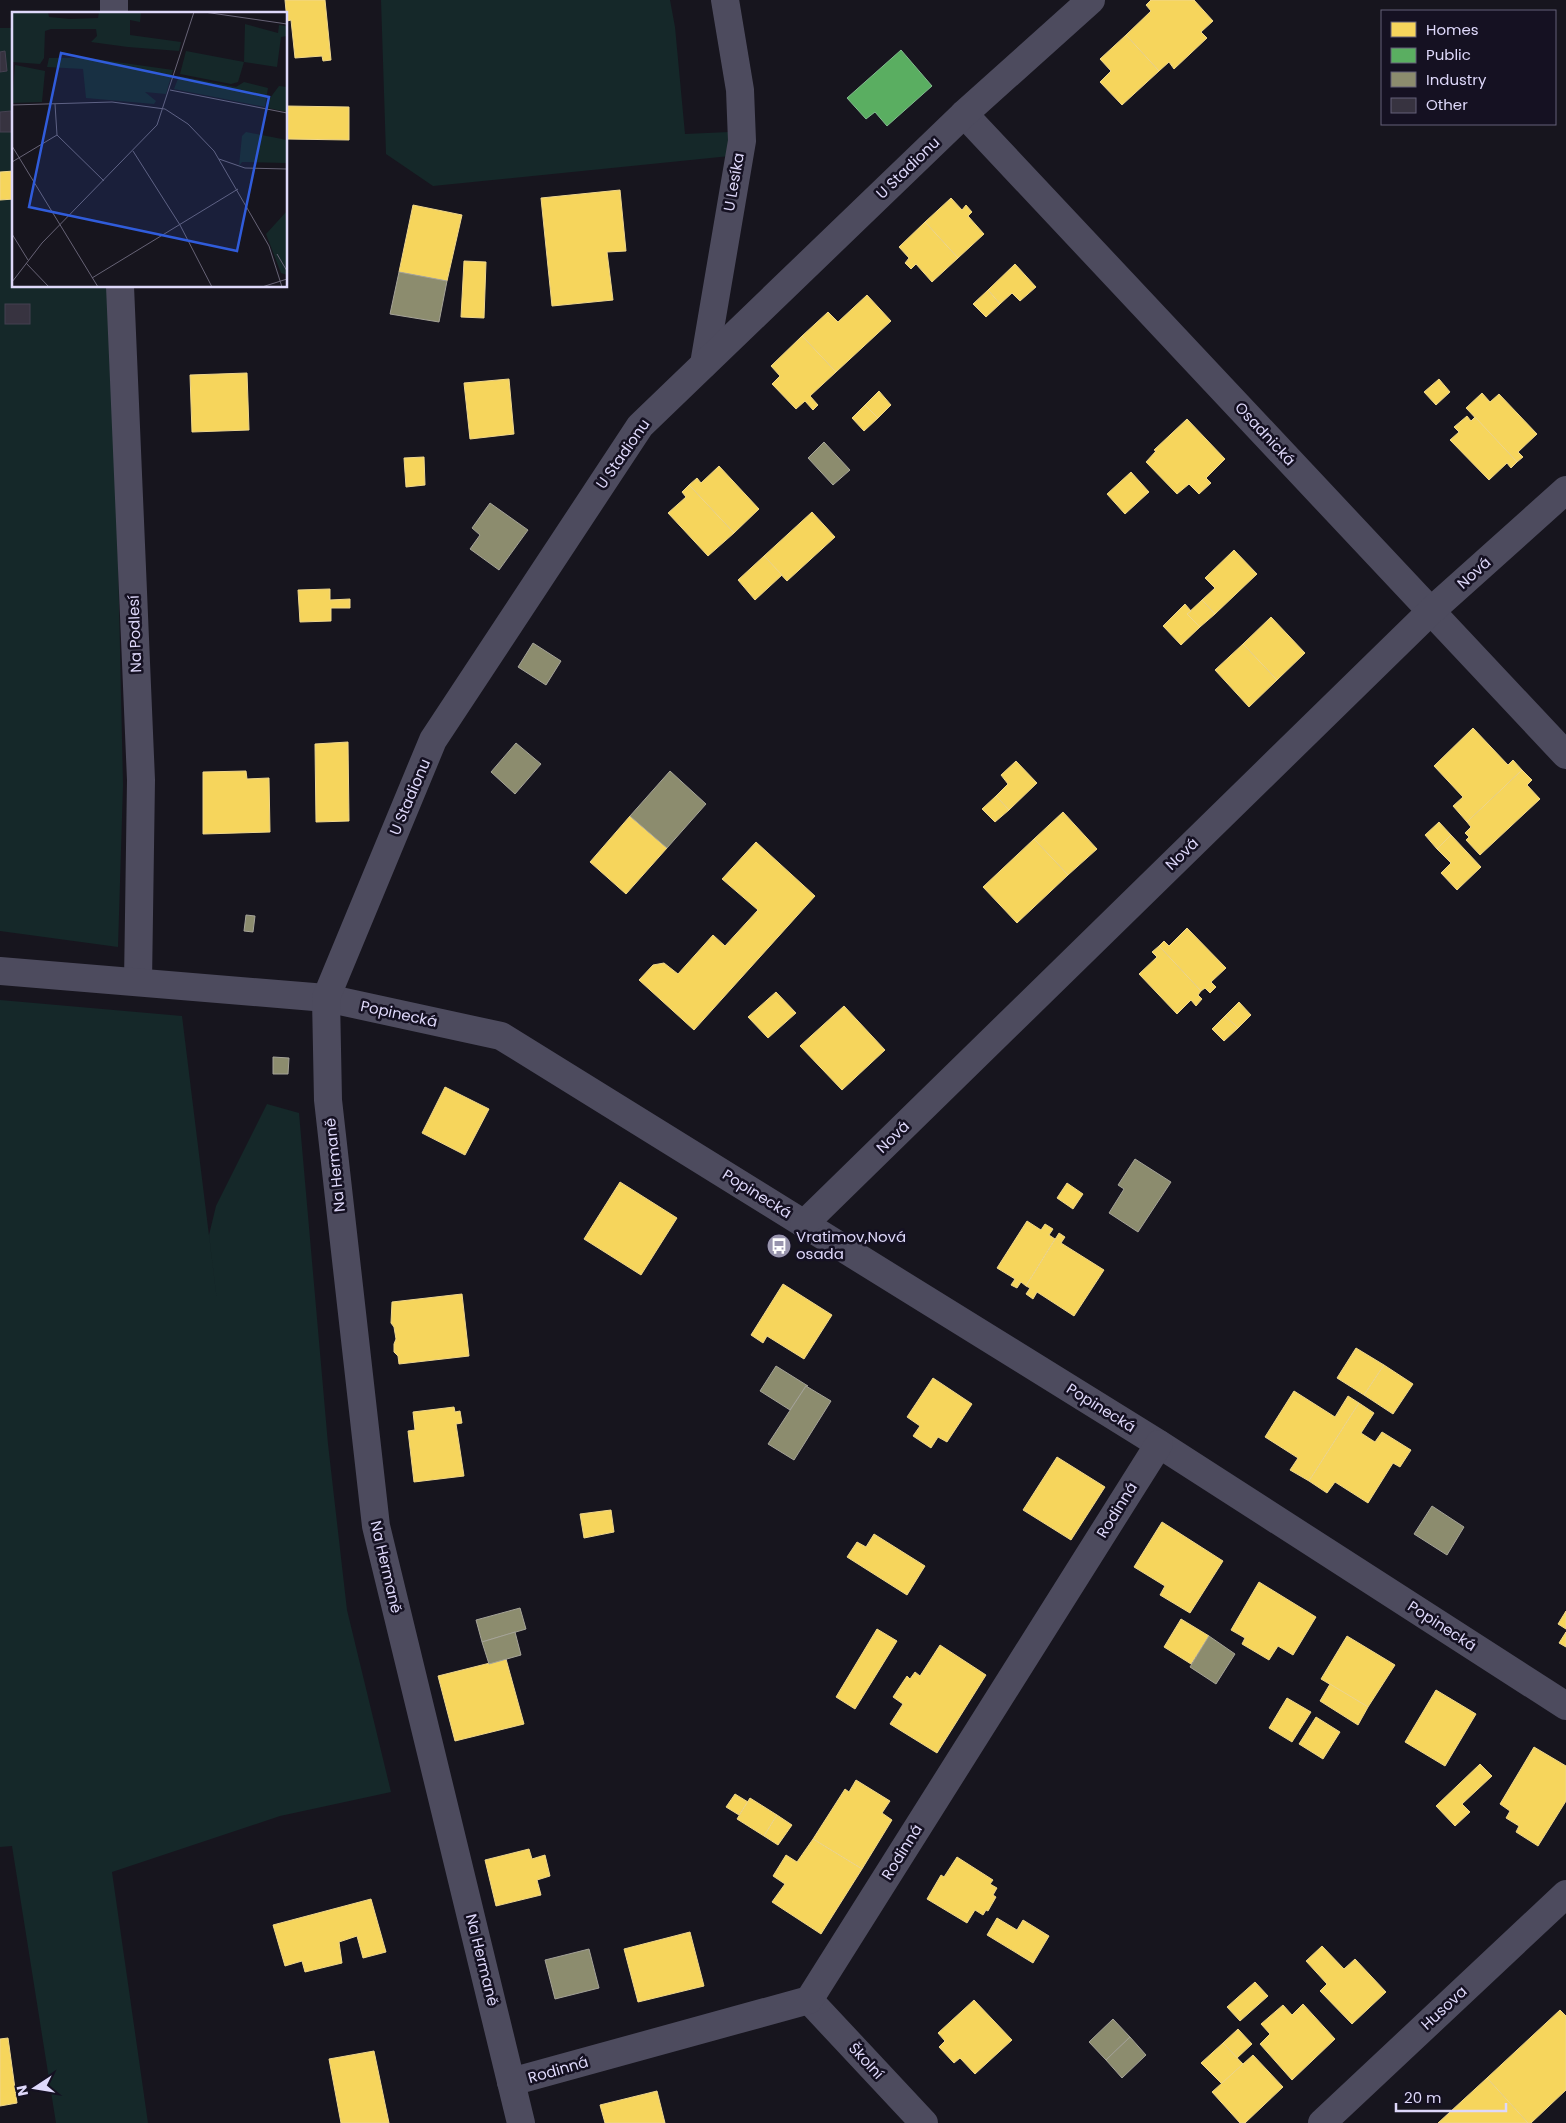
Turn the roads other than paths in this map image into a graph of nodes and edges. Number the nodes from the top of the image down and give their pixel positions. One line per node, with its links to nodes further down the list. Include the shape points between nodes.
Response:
1 (724, 0): 5 (street, U Lesíka, via 740,90 742,141)
2 (1091, 0): 3 (street, U Stadionu)
3 (964, 114): 5 (street, U Stadionu); 7 (street, Osadnická)
4 (120, 288): 10 (street, Na Podlesí, via 141,780)
5 (704, 364): 11 (street, U Stadionu, via 640,426 433,740)
6 (1566, 490): 7 (street, Nová)
7 (1431, 611): 8 (street, Osadnická); 12 (street, Nová)
8 (1566, 755)
9 (0, 971): 10 (street, Popinecká)
10 (138, 982): 11 (street, Popinecká)
11 (326, 998): 12 (street, Popinecká, via 501,1036); 17 (street, Na Hermaně, via 328,1100 376,1526)
12 (804, 1224): 13 (street, Popinecká)
13 (1159, 1444): 14 (street, Popinecká); 16 (street, Rodinná)
14 (1566, 1706)
15 (1566, 1894): 20 (street, Husova)
16 (809, 2000): 17 (street, Rodinná); 19 (street, Školní)
17 (511, 2082): 18 (street, Na Hermaně)
18 (521, 2123)
19 (924, 2123)
20 (1322, 2123)

